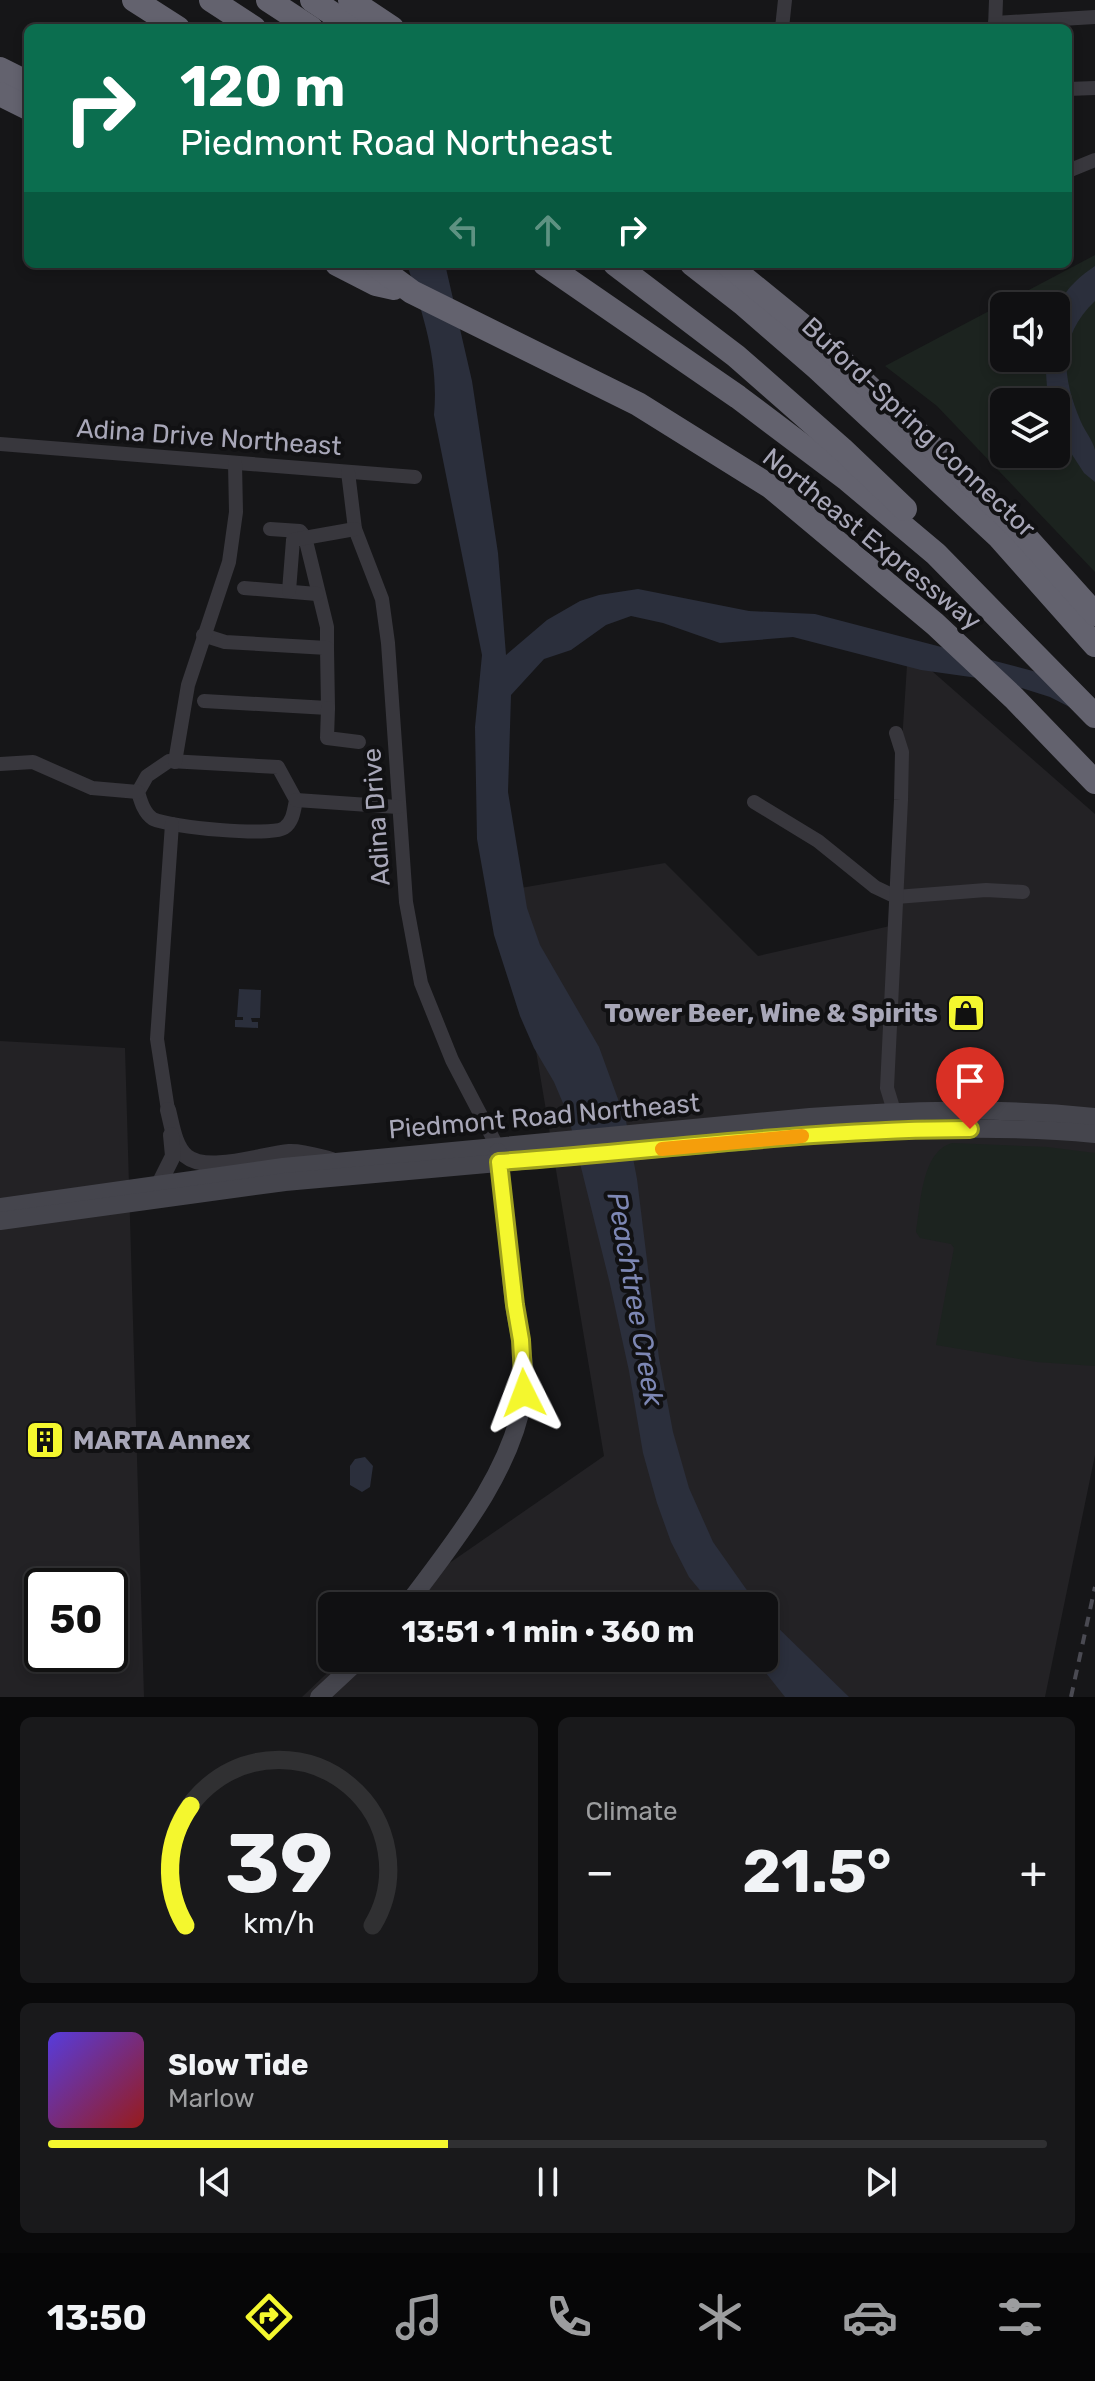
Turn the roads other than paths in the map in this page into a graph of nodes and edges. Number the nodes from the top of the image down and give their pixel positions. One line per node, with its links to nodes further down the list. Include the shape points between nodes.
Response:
1 (134, 0): 10 (highway)
2 (211, 0): 11 (highway)
3 (268, 0): 9 (highway)
4 (312, 0): 12 (highway)
5 (350, 0): 13 (highway)
6 (785, 0): 14 (street)
7 (996, 0): 15 (street)
8 (1095, 17): 16 (street)
9 (303, 23)
10 (172, 24)
11 (248, 24)
12 (348, 24)
13 (386, 24)
14 (782, 24)
15 (995, 24)
16 (1008, 24)
17 (0, 69): 18 (highway)
18 (24, 81)
19 (1095, 88): 20 (street)
20 (1072, 89)
21 (0, 94): 22 (highway)
22 (24, 106)
23 (1095, 160): 24 (street)
24 (1072, 169)
25 (352, 268): 31 (highway, Northeast Expressway)
26 (551, 268): 40 (highway, Northeast Expressway, via 738,397)
27 (620, 268): 40 (highway, via 736,356 821,430 903,506)
28 (678, 268): 32 (highway)
29 (697, 268): 32 (highway, Buford-Spring Connector)
30 (732, 268): 44 (highway, Buford-Spring Connector, via 813,334 1015,525)
31 (375, 274): 55 (highway, Northeast Expressway, via 638,404 771,487 876,572 1014,698)
32 (817, 368): 44 (highway, Buford-Spring Connector)
33 (0, 444): 34 (street, Adina Drive Northeast)
34 (235, 463): 35 (street, Adina Drive Northeast); 45 (street, via 229,562)
35 (348, 472): 36 (street, Adina Drive Northeast); 38 (street, Adina Drive)
36 (415, 477)
37 (270, 529): 39 (street, via 300,531)
38 (355, 529): 39 (street); 59 (street, Adina Drive, via 382,599)
39 (305, 537): 42 (street, via 293,540); 43 (street)
40 (936, 554): 50 (highway, Northeast Expressway)
41 (244, 588): 42 (street)
42 (289, 591): 43 (street)
43 (317, 594): 47 (street)
44 (1083, 610): 46 (highway, Buford-Spring Connector)
45 (203, 635): 47 (street, via 225,642); 53 (street)
46 (1095, 645)
47 (327, 648): 49 (street)
48 (204, 701): 49 (street)
49 (328, 708): 52 (street, via 327,738)
50 (1095, 716)
51 (896, 733): 62 (street, via 902,752)
52 (359, 742)
53 (175, 762): 56 (street, via 159,765); 57 (street, via 278,767)
54 (0, 764): 56 (street, via 33,762 92,788)
55 (1095, 782)
56 (138, 792): 60 (street, via 152,818)
57 (296, 800): 59 (street); 60 (street, via 286,827 270,832)
58 (754, 802): 62 (street)
59 (398, 807): 68 (street, Adina Drive, via 406,902 421,983)
60 (172, 824): 63 (street, via 157,1039)
61 (1023, 892): 62 (street)
62 (896, 897): 64 (street, via 887,1088)
63 (168, 1110): 69 (street, via 178,1145 196,1163 293,1151); 70 (street, via 173,1156)
64 (894, 1111): 65 (main road, Piedmont Road Northeast, via 1038,1111); 67 (main road, Piedmont Road Northeast)
65 (1095, 1117)
66 (1095, 1134): 67 (main road, Piedmont Road Northeast, via 901,1129)
67 (693, 1138): 68 (main road, Piedmont Road Northeast)
68 (498, 1154): 69 (main road, Piedmont Road Northeast); 72 (main road, Piedmont Road Northeast); 73 (main road, via 524,1393 506,1455 453,1544)
69 (338, 1161): 70 (main road, Piedmont Road Northeast)
70 (159, 1184): 71 (main road, Piedmont Road Northeast)
71 (0, 1207)
72 (0, 1221)
73 (417, 1592)
74 (346, 1672): 75 (main road)
75 (319, 1697)

